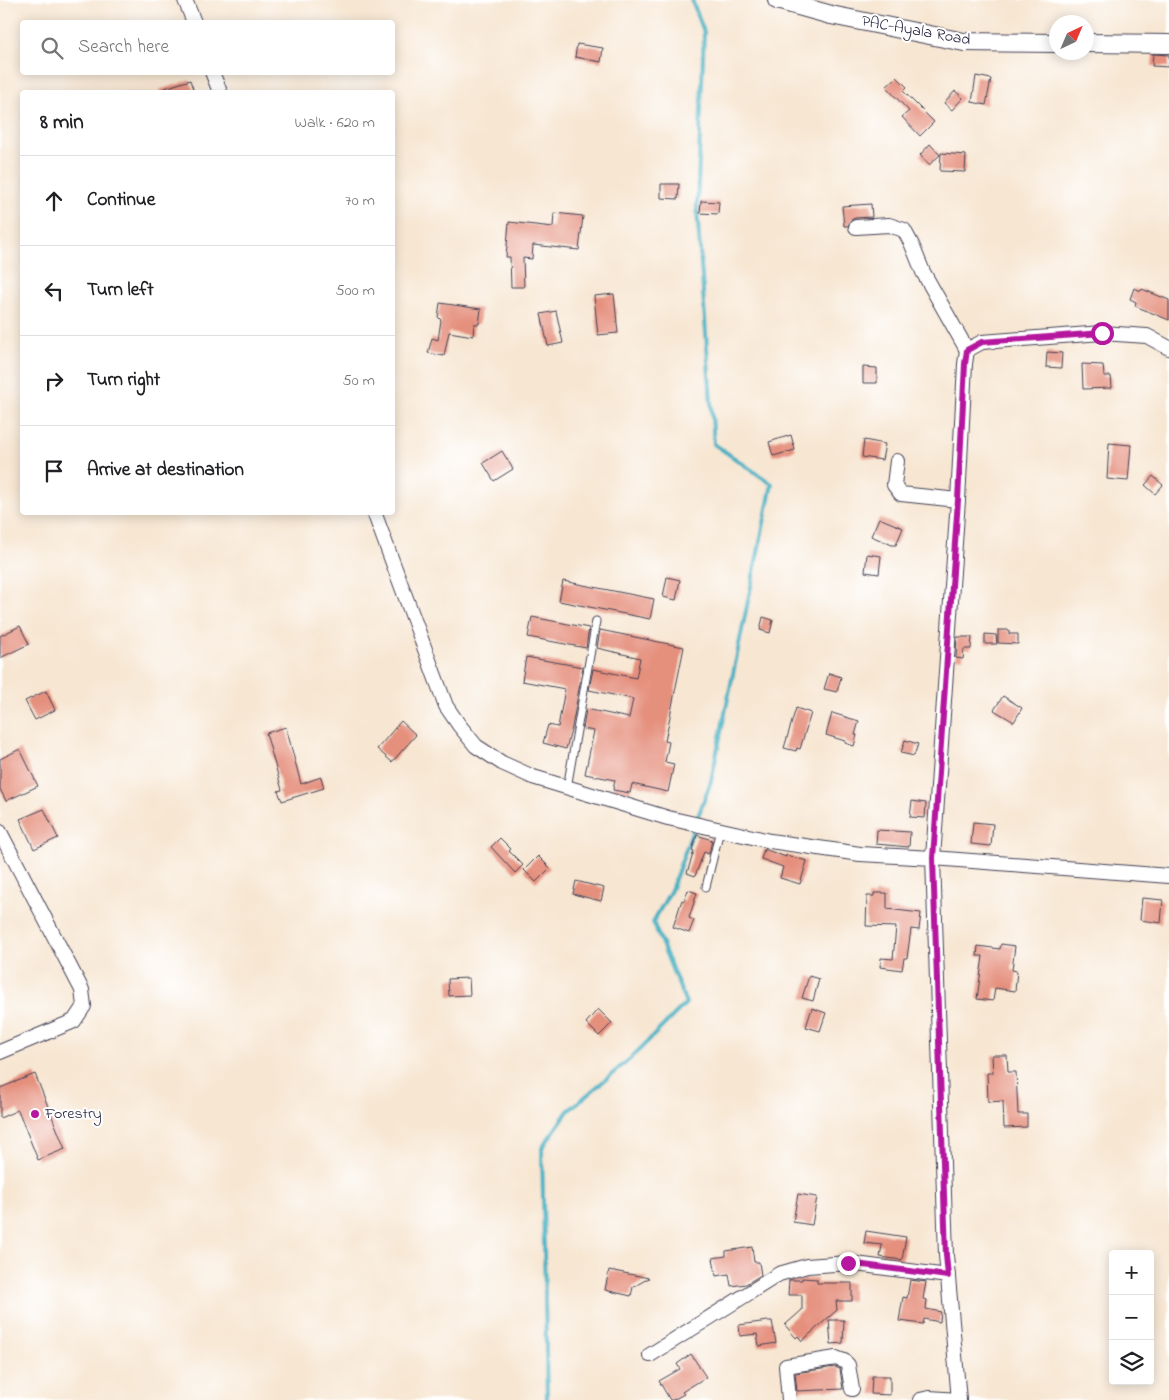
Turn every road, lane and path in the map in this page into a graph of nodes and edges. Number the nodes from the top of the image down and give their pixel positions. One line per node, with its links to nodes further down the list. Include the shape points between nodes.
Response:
1 (186, 0): 3 (street)
2 (777, 0): 4 (street, PAC-Ayala Road, via 831,15 964,42)
3 (193, 20)
4 (1049, 43)
5 (1094, 43): 6 (street)
6 (1169, 44)
7 (213, 75): 8 (street)
8 (219, 90)
9 (856, 227): 11 (street, via 890,225 904,230)
10 (1169, 348): 11 (street, via 1147,336 1102,333 982,342)
11 (967, 350): 13 (street)
12 (897, 461): 13 (street, via 894,485 901,494)
13 (958, 500): 19 (street)
14 (375, 515): 16 (street, via 446,706 459,725 476,746 502,763)
15 (596, 621): 16 (lane)
16 (567, 788): 17 (street)
17 (720, 830): 19 (street, via 860,854); 21 (lane)
18 (0, 832): 22 (street, via 82,990 84,1006 74,1020)
19 (933, 858): 20 (street); 23 (street)
20 (1169, 876)
21 (706, 887)
22 (0, 1052)
23 (948, 1276): 24 (street, via 848,1263 806,1266 779,1274); 27 (street, via 959,1400)
24 (650, 1355)
25 (852, 1389): 26 (street, via 848,1365 836,1358 786,1366)
26 (789, 1400)
27 (920, 1400)

